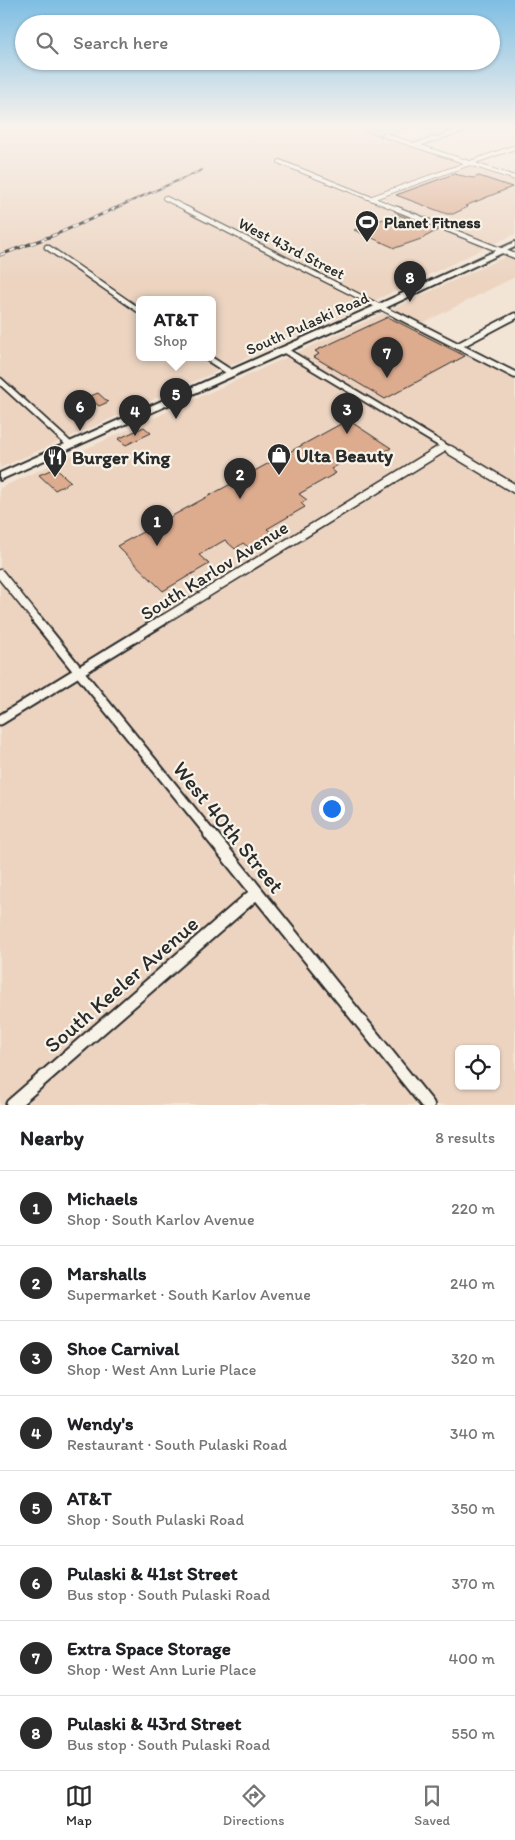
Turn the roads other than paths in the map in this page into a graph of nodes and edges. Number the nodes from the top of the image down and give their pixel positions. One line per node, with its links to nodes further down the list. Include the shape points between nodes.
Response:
1 (317, 177): 4 (street)
2 (434, 177): 4 (street)
3 (165, 198): 9 (street, West 43rd Street)
4 (372, 198): 7 (street)
5 (515, 244): 7 (main road, South Pulaski Road)
6 (47, 247): 10 (street)
7 (501, 250): 8 (street); 9 (main road, South Pulaski Road)
8 (515, 256)
9 (380, 307): 12 (street, West 43rd Street); 13 (main road, South Pulaski Road)
10 (136, 308)
11 (515, 316): 12 (street)
12 (458, 346): 16 (street, West 43rd Street)
13 (284, 350): 15 (main road, South Pulaski Road); 19 (street)
14 (213, 361): 15 (street)
15 (231, 373): 18 (main road, South Pulaski Road)
16 (515, 375)
17 (0, 380): 18 (street)
18 (70, 445): 20 (main road, South Pulaski Road)
19 (445, 447): 21 (street); 23 (street, South Karlov Avenue)
20 (0, 477)
21 (515, 489)
22 (0, 574): 23 (street, West 40th Street)
23 (79, 672): 24 (street, South Karlov Avenue); 25 (street, West 40th Street)
24 (0, 720)
25 (256, 893): 26 (street, South Keeler Avenue); 27 (street, West 40th Street)
26 (12, 1105)
27 (428, 1105)

